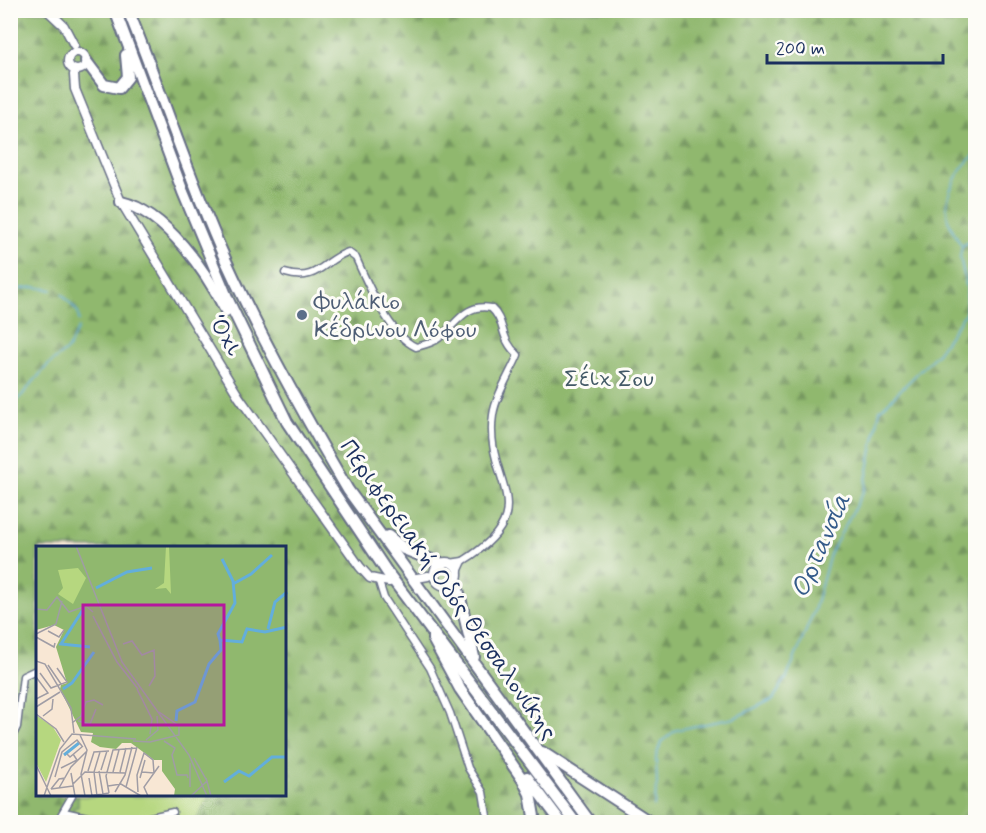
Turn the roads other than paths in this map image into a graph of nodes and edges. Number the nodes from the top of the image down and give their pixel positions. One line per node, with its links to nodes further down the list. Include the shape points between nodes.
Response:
1 (47, 10): 5 (main road, Όχι, via 64,26)
2 (115, 10): 4 (highway, Περιφερειακή Οδός Θεσσαλονίκης)
3 (128, 10): 9 (highway, Περιφερειακή Οδός Θεσσαλονίκης, via 195,187 251,315 348,490)
4 (123, 31): 5 (highway, via 128,68 123,86 112,89 104,85); 8 (highway, Περιφερειακή Οδός Θεσσαλονίκης, via 183,192)
5 (76, 60): 6 (main road, Όχι, via 75,88)
6 (121, 202): 8 (highway, via 146,211 199,265 257,376); 14 (main road, Όχι, via 239,397 360,567)
7 (285, 273): 10 (street, via 315,272 348,252 356,258 391,323 407,343 416,347 438,339 471,309 491,309 498,315 503,337 518,355 493,415 494,442 508,497 506,516 494,538)
8 (273, 395): 16 (highway, Περιφερειακή Οδός Θεσσαλονίκης, via 350,521)
9 (378, 529): 11 (highway); 18 (highway, Περιφερειακή Οδός Θεσσαλονίκης)
10 (463, 561): 11 (street); 12 (street)
11 (439, 568): 12 (main road); 12 (main road, via 437,581 447,586); 13 (main road)
12 (457, 577): 18 (highway)
13 (417, 578)
14 (379, 582): 15 (main road); 19 (street, via 384,598)
15 (389, 582)
16 (430, 631): 17 (highway); 33 (highway, Περιφερειακή Οδός Θεσσαλονίκης)
17 (441, 658): 19 (street); 23 (highway)
18 (477, 666): 22 (highway, Περιφερειακή Οδός Θεσσαλονίκης)
19 (430, 668): 30 (street, via 468,768 483,792)
20 (36, 670): 21 (street, via 23,676 16,727)
21 (10, 741)
22 (534, 746): 34 (highway, Περιφερειακή Οδός Θεσσαλονίκης); 35 (highway)
23 (510, 759): 31 (highway, via 530,794); 32 (highway)
24 (71, 797): 25 (street)
25 (64, 812): 27 (street); 28 (street)
26 (173, 812): 29 (street)
27 (57, 822)
28 (109, 822)
29 (128, 822)
30 (488, 822)
31 (535, 822)
32 (561, 822)
33 (575, 822)
34 (590, 822)
35 (650, 822)

